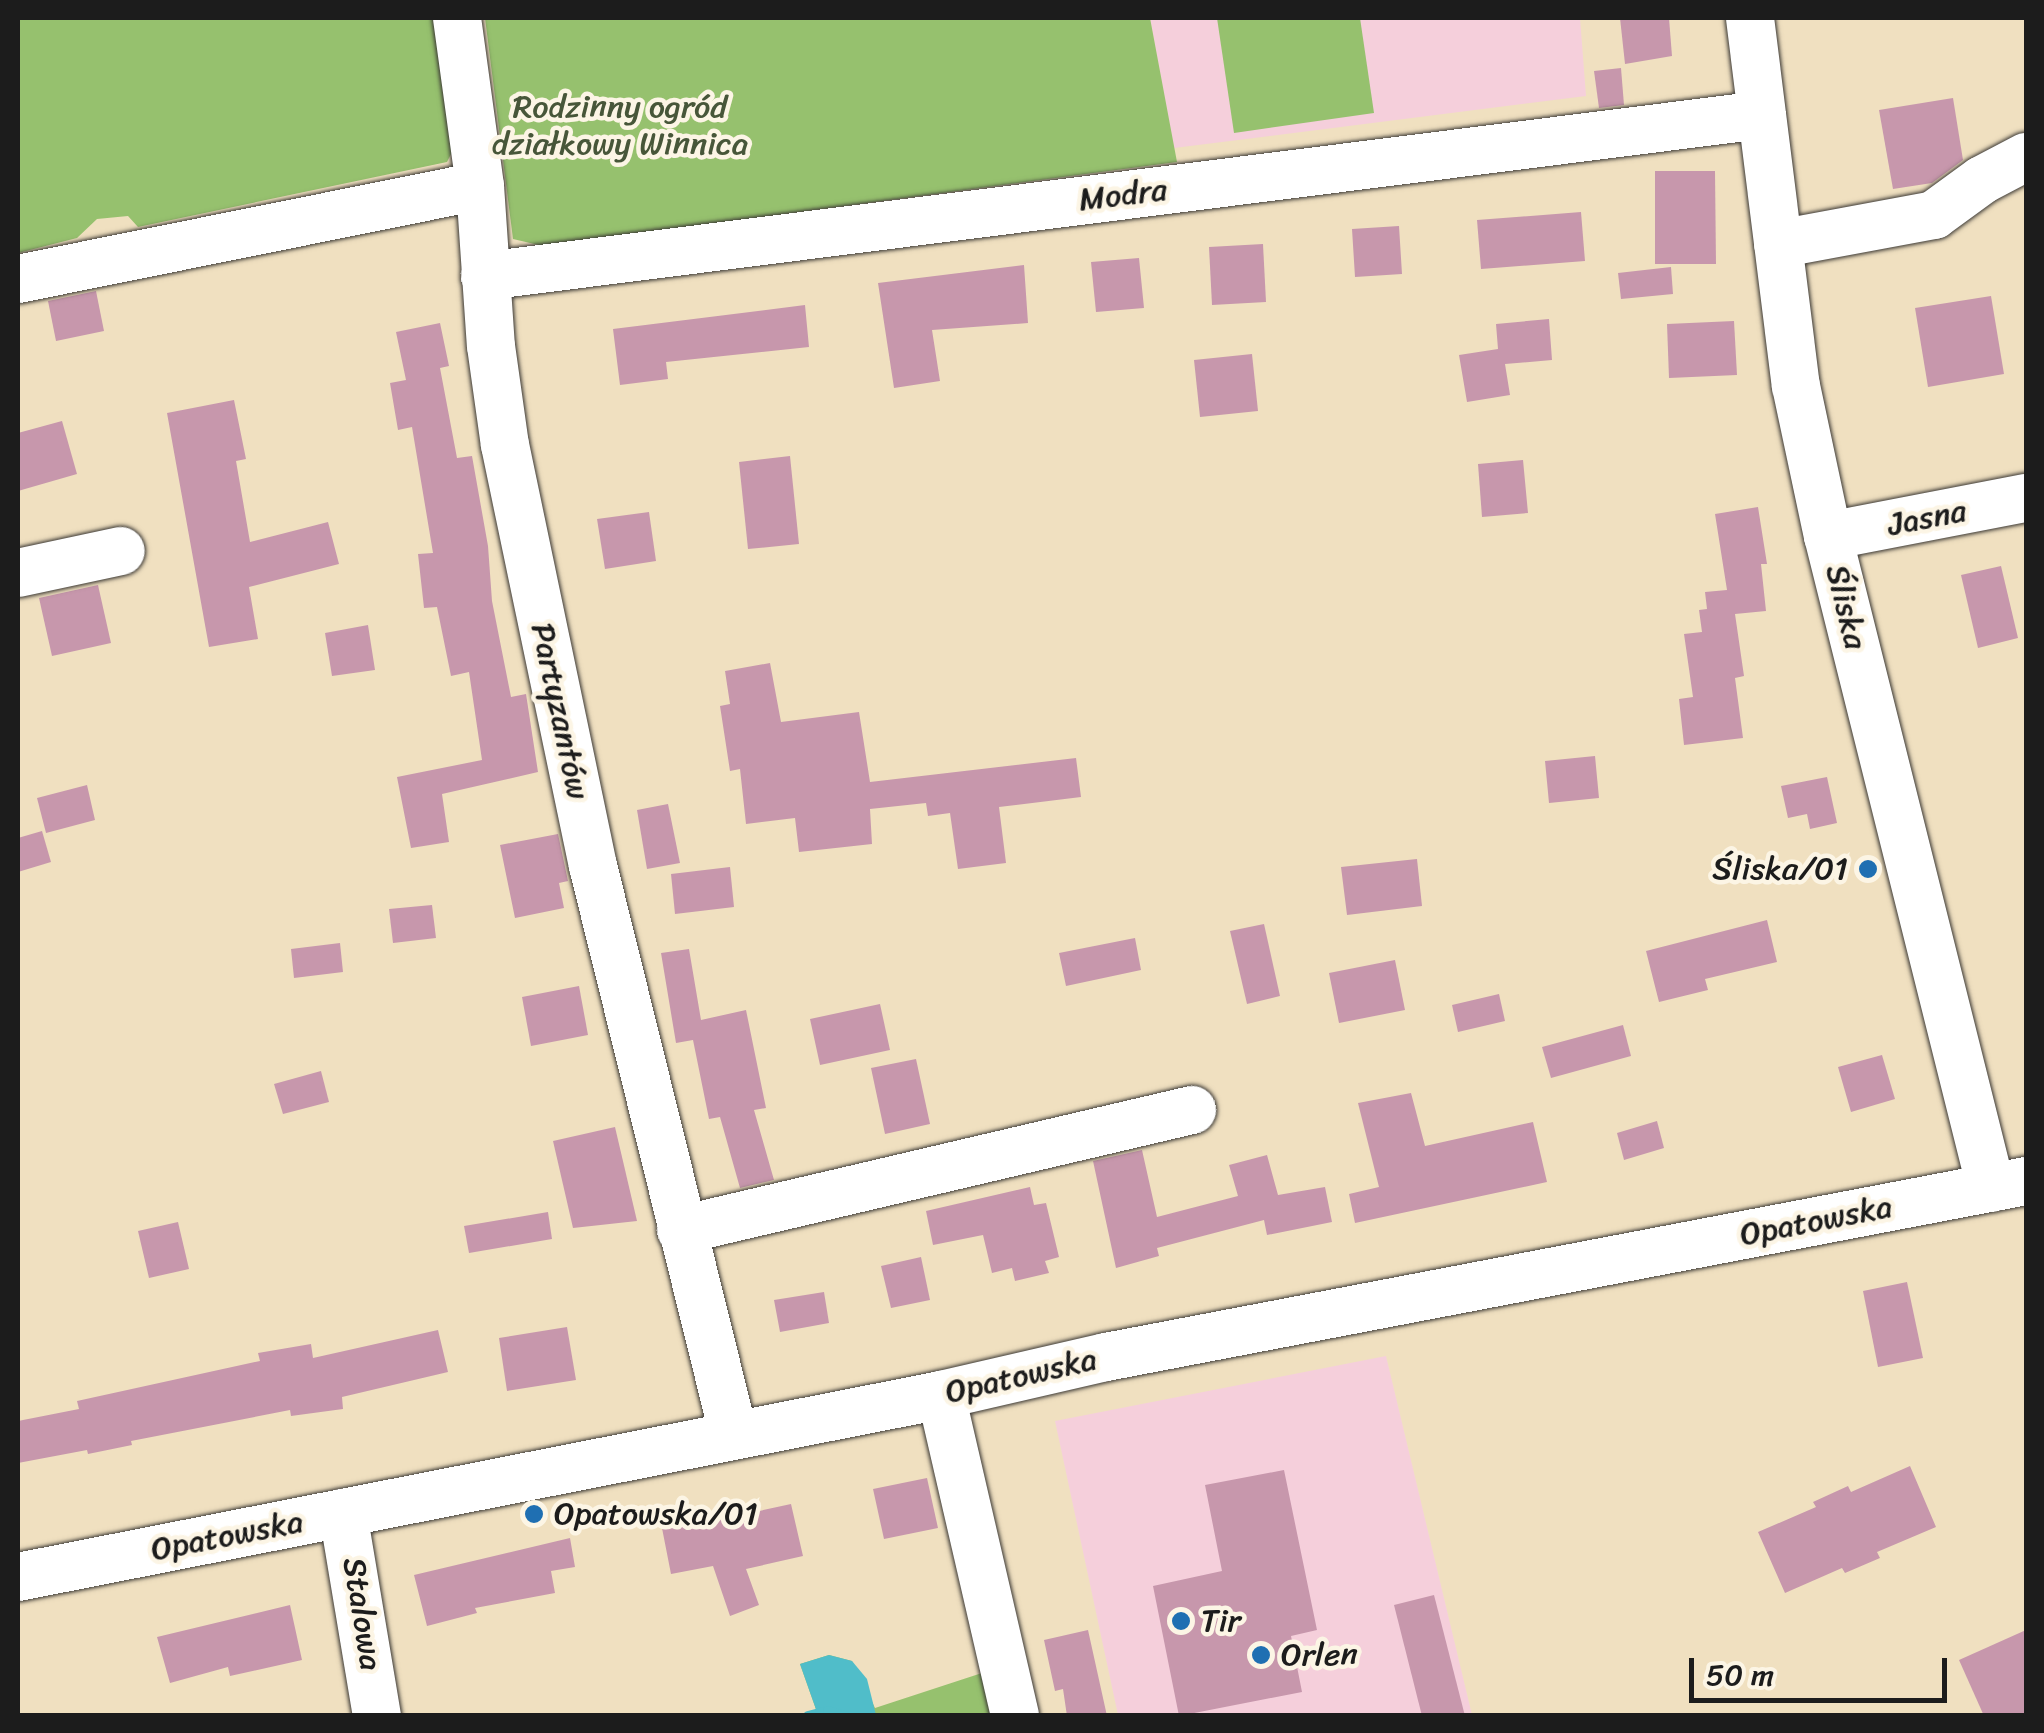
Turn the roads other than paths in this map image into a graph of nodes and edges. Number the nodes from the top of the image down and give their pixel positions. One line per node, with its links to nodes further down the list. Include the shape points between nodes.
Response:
1 (458, 18): 5 (street, Partyzantów)
2 (1750, 18): 3 (street, Śliska)
3 (1762, 115): 6 (street, Śliska); 7 (street, Modra)
4 (2026, 157): 6 (street, via 1934,214)
5 (480, 186): 7 (street, Partyzantów); 8 (street)
6 (1778, 244): 10 (street, Śliska, via 1796,386)
7 (485, 276): 15 (street, Partyzantów, via 508,464 593,866)
8 (18, 279)
9 (2026, 498): 10 (street, Jasna)
10 (1828, 536): 14 (street, Śliska)
11 (121, 551): 12 (street)
12 (18, 573)
13 (1192, 1110): 15 (street)
14 (2009, 1184): 16 (street, Opatowska, via 1106,1356)
15 (681, 1230): 17 (street, Partyzantów)
16 (941, 1395): 17 (street, Opatowska); 21 (street)
17 (734, 1436): 18 (street, Opatowska)
18 (343, 1513): 19 (street, Opatowska); 20 (street, Stalowa)
19 (18, 1577)
20 (378, 1716)
21 (1015, 1716)

